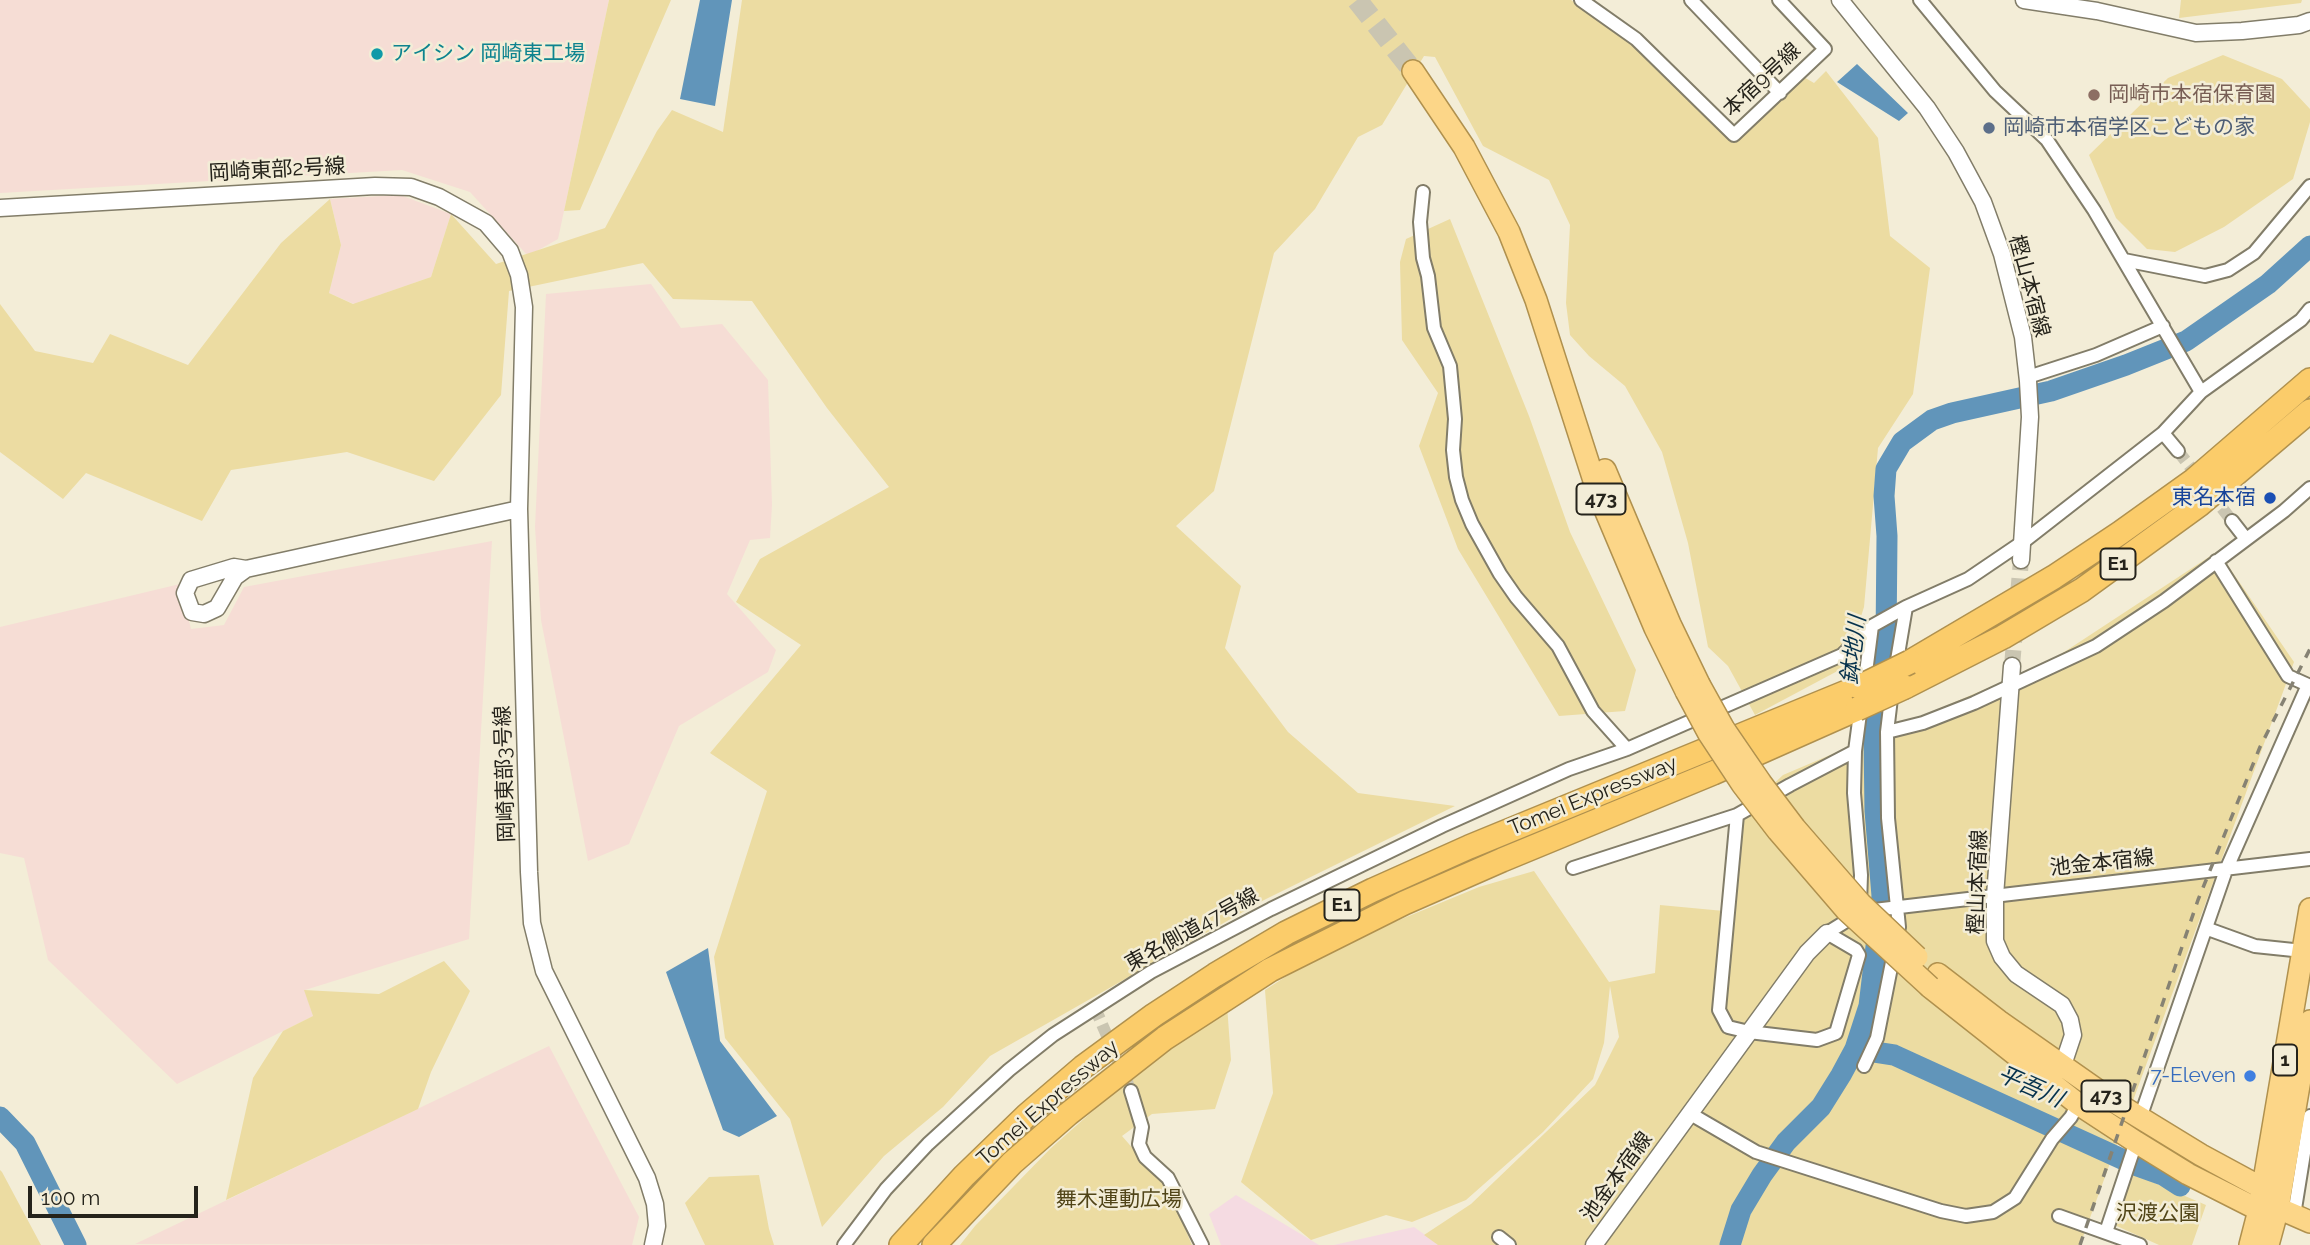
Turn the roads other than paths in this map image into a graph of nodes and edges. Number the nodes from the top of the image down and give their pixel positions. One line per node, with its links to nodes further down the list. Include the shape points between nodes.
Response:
1 (1581, 0): 9 (street, 本宿9号線, via 1636,39 1734,135)
2 (1691, 0): 9 (street)
3 (1779, 0): 9 (street, 本宿9号線, via 1825,49)
4 (1840, 0): 17 (street, 樫山本宿線, via 1927,108 1983,202 2015,298)
5 (1920, 0): 13 (street, via 1994,91 2047,140)
6 (2024, 0): 7 (street, via 2196,33 2242,32)
7 (2310, 21)
8 (1413, 71): 50 (highway, 473, bridge, via 1470,159 1509,232 1536,300 1598,493 1655,628 1692,687 1709,734 1742,784 1846,910 1884,947)
9 (1780, 93)
10 (2310, 186): 13 (street, via 2254,253 2228,270 2205,276)
11 (1423, 192): 37 (street, via 1423,258 1434,328 1450,366 1454,464 1462,500 1500,574 1558,646 1593,711)
12 (0, 208): 14 (street, 岡崎東部2号線, via 411,187 486,223 510,251)
13 (2124, 260): 16 (street)
14 (519, 275): 24 (street, 岡崎東部3号線, via 524,307)
15 (2310, 309): 19 (street, 東名側道47号線)
16 (2163, 327): 17 (street); 19 (street)
17 (2028, 379): 27 (street, 樫山本宿線)
18 (2310, 380): 35 (highway, Tomei Expressway / E1, bridge, via 2194,480 2120,533)
19 (2201, 392): 21 (street, 東名側道47号線)
20 (2310, 411): 35 (highway, Tomei Expressway / E1, bridge, via 2199,505 2082,590 2003,638 1905,687)
21 (2163, 433): 22 (street); 27 (street, 東名側道47号線)
22 (2178, 451)
23 (2310, 488): 26 (street)
24 (519, 509): 30 (street); 66 (street, 岡崎東部3号線, via 532,923 544,971 648,1178 657,1226)
25 (2232, 521): 26 (street)
26 (2246, 539): 29 (street)
27 (2022, 542): 28 (street); 31 (street, 東名側道47号線, via 1968,579)
28 (2021, 560)
29 (2216, 561): 34 (street, via 2096,646); 42 (street, via 2288,676 2308,685)
30 (246, 569)
31 (1906, 607): 32 (street, 東名側道47号線); 36 (street)
32 (1872, 626): 37 (street, 東名側道47号線, via 1842,655); 38 (street)
33 (2012, 666): 34 (street, 樫山本宿線)
34 (2010, 687): 36 (street, via 1923,723); 43 (street, 樫山本宿線)
35 (1858, 698): 68 (highway, Tomei Expressway / E1, via 1469,847 1286,933 1154,1015 1083,1067 973,1167); 69 (highway, Tomei Expressway / E1, via 1713,773 1417,897 1270,970 1164,1038 1077,1107 1013,1163)
36 (1887, 732): 44 (street, via 1888,818)
37 (1627, 749): 67 (street, 東名側道47号線, via 1569,769 1442,826 1151,972 1009,1070 928,1144 886,1189)
38 (1855, 751): 39 (street); 46 (street)
39 (1737, 815): 41 (street); 52 (street, via 1719,1010 1728,1027)
40 (2310, 859): 42 (street, 池金本宿線)
41 (1573, 868)
42 (2226, 870): 43 (street, 池金本宿線); 47 (street)
43 (1995, 896): 44 (street, 池金本宿線); 53 (street, 樫山本宿線, via 1994,941 2002,957 2016,974 2062,1005 2070,1020 2073,1035)
44 (1898, 906): 46 (street, 池金本宿線); 54 (street, via 1899,927 1877,1038)
45 (2310, 909): 49 (highway, 1)
46 (1860, 915): 48 (street, 池金本宿線)
47 (2208, 929): 49 (street, via 2255,946); 59 (street)
48 (1827, 933): 52 (street, 池金本宿線); 52 (street, via 1859,955 1836,1033 1817,1040)
49 (2303, 951): 62 (highway, 1)
50 (1934, 980): 53 (highway, 473); 56 (highway, 473)
51 (2310, 1021): 60 (highway, 1)
52 (1749, 1032): 57 (street, 池金本宿線)
53 (2063, 1065): 59 (highway, 473)
54 (1864, 1066)
55 (1131, 1091): 70 (street, via 1142,1127 1139,1144 1145,1157 1168,1178)
56 (2075, 1110): 57 (street, via 2014,1198 1993,1212 1966,1216 1756,1152); 61 (highway, 473)
57 (1689, 1113): 71 (street, 池金本宿線)
58 (2310, 1116): 60 (street); 63 (street)
59 (2140, 1118): 62 (highway, 473)
60 (2292, 1129): 63 (highway, 1)
61 (2135, 1145): 63 (highway, 473, via 2188,1174); 65 (street)
62 (2262, 1188): 63 (highway, 473)
63 (2285, 1214): 73 (highway, 1); 74 (highway, 1)
64 (2059, 1216): 65 (street)
65 (2106, 1232): 72 (street)
66 (653, 1245)
67 (844, 1245)
68 (901, 1245)
69 (934, 1245)
70 (1202, 1245)
71 (1594, 1245)
72 (2140, 1245)
73 (2250, 1245)
74 (2268, 1245)

